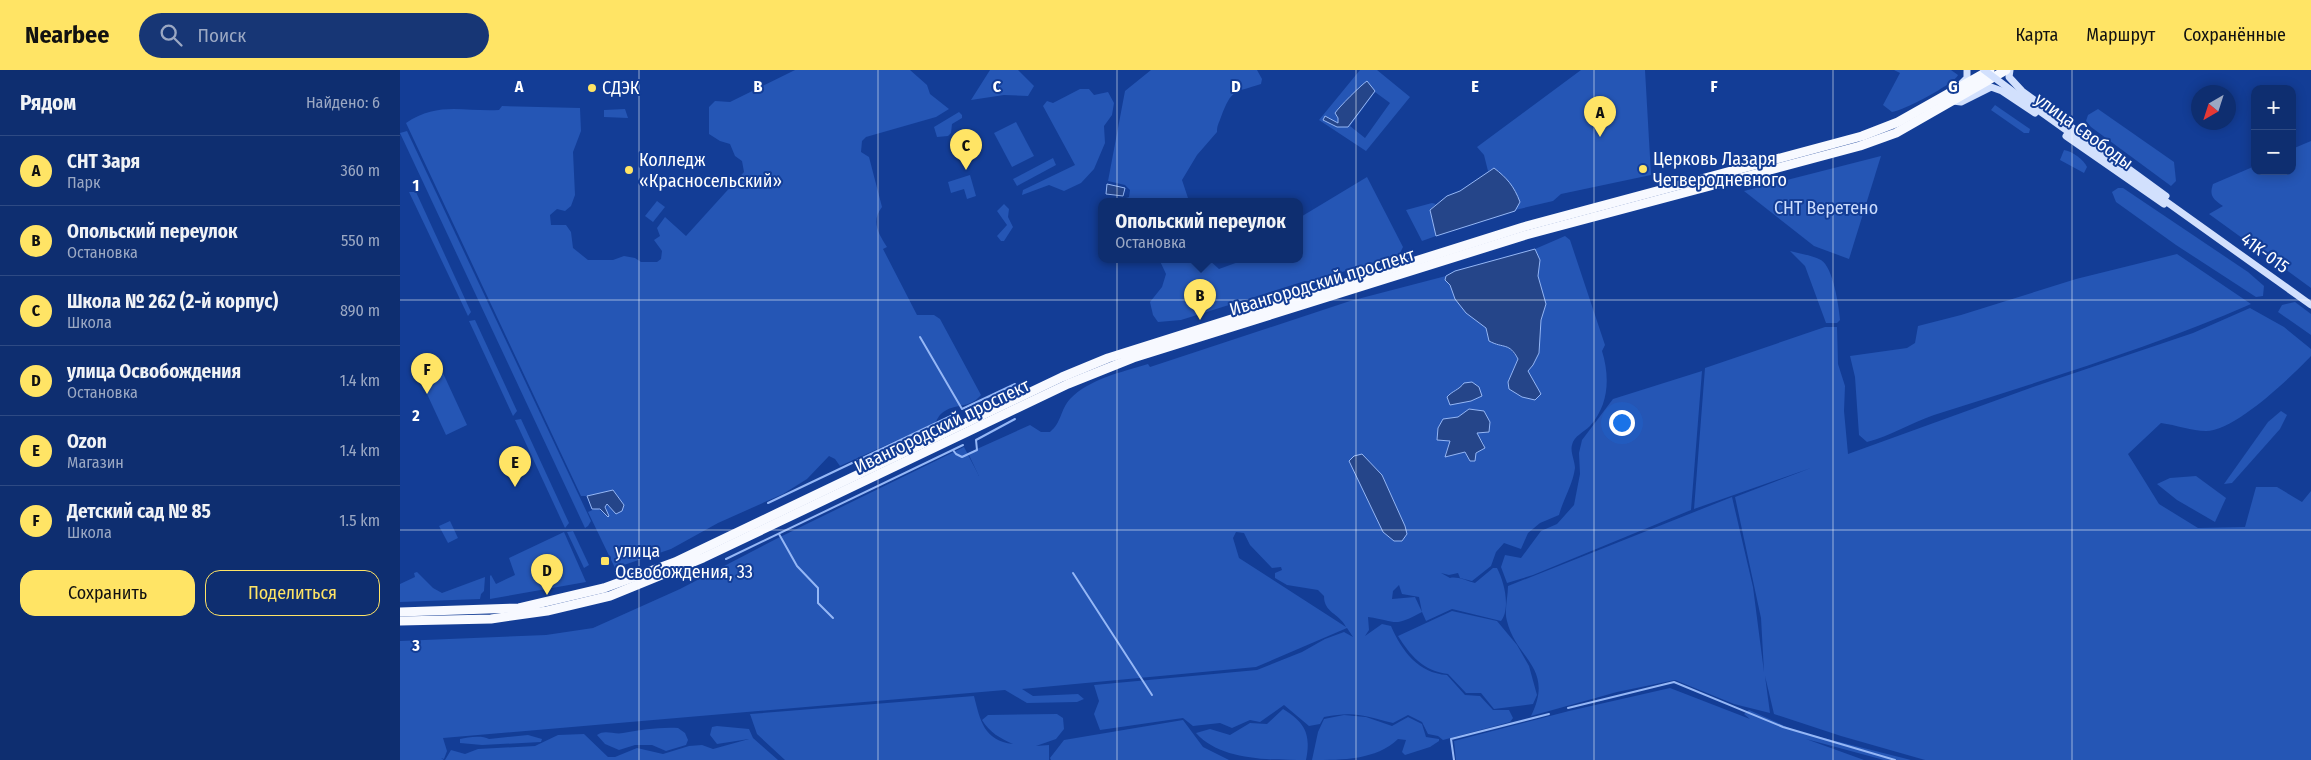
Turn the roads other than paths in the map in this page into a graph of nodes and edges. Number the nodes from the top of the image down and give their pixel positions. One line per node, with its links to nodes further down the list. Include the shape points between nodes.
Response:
1 (1967, 70): 6 (main road, via 1966,80)
2 (1984, 70): 7 (main road, улица Свободы, bridge)
3 (1990, 70): 6 (highway, Ивангородский проспект)
4 (2006, 70): 6 (highway, Ивангородский проспект)
5 (2010, 70): 7 (main road, улица Свободы, via 2010,80 2022,91 2156,187)
6 (1950, 98): 7 (main road, улица Свободы, via 1961,102 1991,87 2002,91 2151,197); 10 (highway, Ивангородский проспект, via 1862,136 1523,227 1125,351 1054,381 675,562 604,588 519,608); 11 (highway, Ивангородский проспект, via 1896,133 1860,146 1526,235 1126,360 1061,387 703,558 622,592 547,611 510,616)
7 (2195, 221): 8 (main road, улица Свободы)
8 (2226, 244): 9 (main road, 41К-015)
9 (2311, 305)
10 (400, 612)
11 (400, 621)

